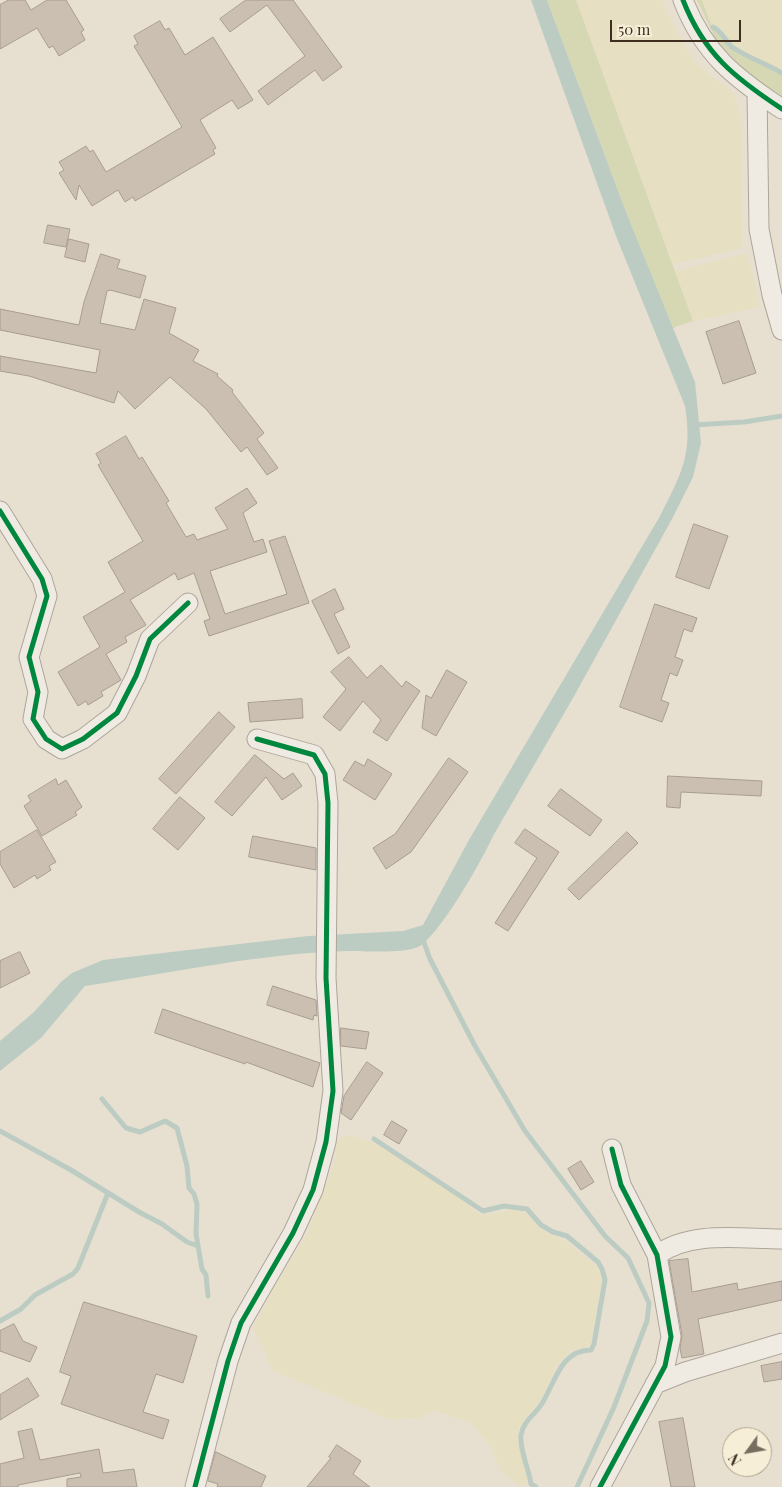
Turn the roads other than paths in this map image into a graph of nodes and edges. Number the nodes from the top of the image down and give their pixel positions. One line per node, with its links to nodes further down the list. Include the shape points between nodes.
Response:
1 (683, 0): 2 (street, via 702,40 716,58)
2 (756, 92): 3 (street); 4 (street, via 759,229)
3 (782, 109)
4 (782, 330)
5 (0, 511): 6 (street, via 42,579 47,596 30,657 38,692 33,720 46,739 62,750 83,739 117,713 150,639)
6 (188, 603)
7 (257, 739): 13 (street, via 314,756 325,774 328,803 326,978 333,1091 326,1142 312,1190 293,1233 241,1323)
8 (612, 1148): 10 (street, via 621,1185)
9 (782, 1239): 10 (street, via 695,1238 671,1244)
10 (657, 1255): 12 (street, via 671,1337 665,1366)
11 (782, 1343): 12 (street, via 684,1372)
12 (655, 1384): 14 (street)
13 (196, 1487)
14 (600, 1487)

